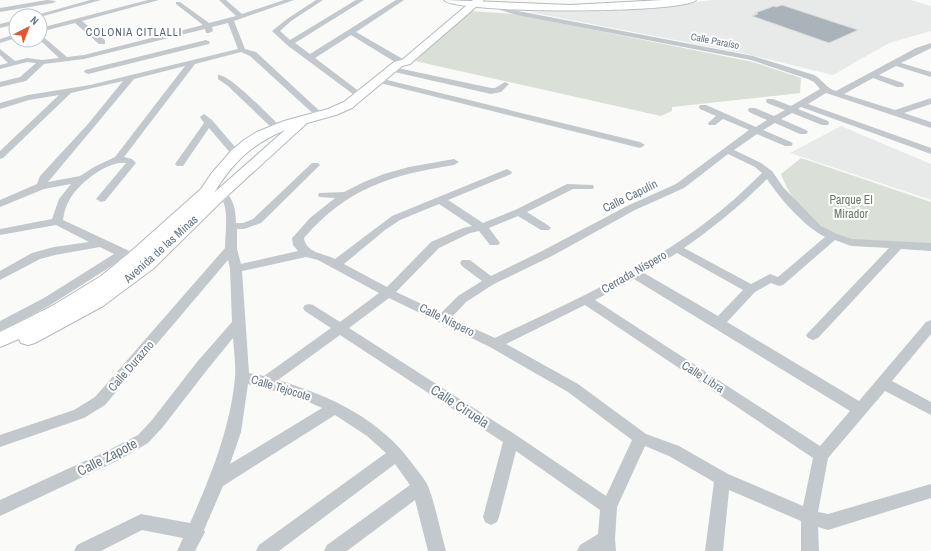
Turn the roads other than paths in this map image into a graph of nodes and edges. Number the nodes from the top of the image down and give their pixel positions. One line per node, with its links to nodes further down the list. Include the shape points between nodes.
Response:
1 (53, 0): 15 (street)
2 (98, 0): 20 (street)
3 (156, 0): 14 (street)
4 (222, 0): 21 (street)
5 (267, 0): 18 (street)
6 (291, 0): 18 (street)
7 (320, 0): 30 (street, via 276,30)
8 (361, 0): 30 (street)
9 (401, 0): 26 (street)
10 (449, 0): 16 (main road)
11 (544, 0): 12 (main road)
12 (612, 0)
13 (691, 0): 16 (main road, via 595,7)
14 (146, 1): 22 (street)
15 (34, 2): 19 (street)
16 (476, 2): 42 (street, Avenida de las Minas); 54 (street, Calle Paraíso, via 525,14 753,58 811,77)
17 (178, 3): 24 (street)
18 (274, 6): 21 (street)
19 (0, 10)
20 (48, 13)
21 (241, 16): 23 (street)
22 (76, 20): 25 (street); 27 (street)
23 (230, 20): 24 (street); 32 (street)
24 (208, 26): 28 (street, via 210,29); 36 (street, via 84,57)
25 (48, 28)
26 (352, 32): 37 (street); 42 (street)
27 (102, 42)
28 (206, 42): 38 (street); 44 (street)
29 (48, 43): 36 (street)
30 (290, 43): 37 (street)
31 (931, 45): 33 (street)
32 (242, 50): 38 (street); 66 (street, via 253,54)
33 (918, 50): 35 (street); 40 (street)
34 (2, 54): 41 (street)
35 (931, 54)
36 (64, 58): 39 (street)
37 (310, 58): 56 (street)
38 (195, 61): 47 (street); 81 (street)
39 (42, 62): 41 (street, via 32,60); 52 (street, via 23,79)
40 (895, 63): 45 (street); 46 (street)
41 (14, 64): 43 (street)
42 (399, 64): 49 (street, Avenida de las Minas); 50 (street, via 491,91 498,90)
43 (0, 67)
44 (88, 72)
45 (873, 75): 51 (street); 55 (street)
46 (931, 75)
47 (132, 76): 53 (street); 88 (street, via 44,178)
48 (221, 76): 72 (street)
49 (379, 80): 56 (street, Avenida de las Minas); 76 (street)
50 (505, 84)
51 (900, 85)
52 (0, 86)
53 (69, 90): 60 (street); 80 (street)
54 (825, 90): 55 (street, Calle Paraíso); 59 (street, Calle Capulín)
55 (837, 94): 64 (street, Calle Paraíso)
56 (360, 95): 66 (street, Avenida de las Minas, via 348,105)
57 (770, 101): 63 (street)
58 (931, 101): 64 (street)
59 (800, 104): 63 (street, Calle Capulín); 78 (street)
60 (0, 106)
61 (704, 107): 65 (street)
62 (752, 110): 68 (street)
63 (790, 110): 68 (street, Calle Capulín); 70 (street)
64 (895, 113): 71 (street, Calle Paraíso)
65 (723, 115): 69 (street); 73 (street)
66 (321, 116): 67 (street, Avenida de las Minas)
67 (304, 120): 72 (street, Avenida de las Minas); 90 (street, Avenida de las Minas)
68 (775, 120): 73 (street, Calle Capulín); 74 (street)
69 (712, 123)
70 (825, 123)
71 (931, 125)
72 (278, 129): 79 (street, Avenida de las Minas, via 249,143)
73 (756, 130): 75 (street); 77 (street, Calle Capulín)
74 (803, 132)
75 (788, 144)
76 (640, 145)
77 (727, 150): 86 (street, via 758,165); 116 (street, Calle Capulín, via 680,186 631,208)
78 (931, 151)
79 (236, 154): 83 (street, via 206,119); 90 (street, Avenida de las Minas, via 216,177)
80 (0, 156)
81 (118, 159): 87 (street); 93 (street, via 131,163)
82 (454, 162): 92 (street, via 402,172 370,182)
83 (180, 164)
84 (315, 166): 98 (street, via 257,221 244,226)
85 (507, 172): 94 (street)
86 (765, 177): 102 (street, via 817,228); 106 (street, Cerrada Níspero, via 713,223)
87 (81, 179): 88 (street); 97 (street, via 63,200)
88 (41, 186): 95 (street)
89 (589, 186): 96 (street, via 571,186)
90 (214, 193): 98 (street, Calle Tejocote, via 228,200); 110 (street, Avenida de las Minas); 131 (street, Avenida de las Minas, via 148,264 97,302)
91 (323, 195): 92 (street)
92 (346, 195): 109 (street, via 325,210 298,238 299,245)
93 (101, 200)
94 (440, 200): 99 (street); 112 (street, via 396,218)
95 (0, 204)
96 (520, 212): 99 (street); 100 (street)
97 (56, 221): 101 (street); 103 (street)
98 (232, 226): 108 (street, Calle Tejocote)
99 (482, 228): 104 (street); 118 (street, via 467,230 436,245)
100 (545, 228)
101 (0, 232)
102 (833, 236): 105 (street, via 851,242); 117 (street, via 779,282 770,278)
103 (102, 243): 110 (street); 115 (street, via 36,256)
104 (494, 243)
105 (897, 246): 107 (street); 127 (street)
106 (676, 248): 114 (street, Cerrada Níspero); 117 (street)
107 (931, 248)
108 (231, 249): 113 (street, Calle Tejocote); 140 (street, Calle Durazno, via 100,401 79,414)
109 (306, 253): 112 (street, Calle Níspero, via 322,257); 113 (street)
110 (129, 256): 125 (street); 129 (street, Avenida de las Minas, via 107,280 58,310)
111 (466, 263): 116 (street)
112 (335, 266): 118 (street, Calle Níspero)
113 (236, 269): 123 (street, Calle Tejocote)
114 (634, 273): 119 (street, Cerrada Níspero); 122 (street)
115 (0, 276)
116 (490, 281): 121 (street, Calle Capulín, via 462,300)
117 (751, 289): 122 (street)
118 (388, 293): 121 (street, Calle Níspero); 126 (street)
119 (585, 300): 130 (street, Cerrada Níspero); 142 (street, Calle Libra)
120 (309, 308): 126 (street, Calle Ciruela)
121 (443, 318): 130 (street, Calle Níspero)
122 (719, 323): 137 (street)
123 (238, 324): 132 (street, Calle Tejocote); 148 (street, Calle Zapote, via 143,439)
124 (931, 325): 128 (street)
125 (0, 327)
126 (339, 327): 133 (street); 139 (street, Calle Ciruela)
127 (813, 335)
128 (926, 339): 134 (street)
129 (0, 340)
130 (495, 344): 138 (street, Calle Níspero, via 573,388)
131 (0, 352)
132 (242, 376): 133 (street, Calle Tejocote); 144 (street, via 233,432)
133 (266, 382): 135 (street, Calle Tejocote)
134 (883, 383): 136 (street); 137 (street)
135 (335, 407): 141 (street, Calle Tejocote, via 372,432); 144 (street)
136 (931, 409)
137 (860, 410): 142 (street)
138 (642, 438): 143 (street, Calle Níspero, via 674,451); 147 (street)
139 (512, 439): 147 (street, Calle Ciruela); 149 (street)
140 (0, 441)
141 (397, 454): 145 (street, Calle Tejocote); 155 (street)
142 (821, 455): 150 (street)
143 (722, 479): 150 (street, Calle Níspero); 159 (street)
144 (217, 481): 151 (street)
145 (420, 486): 156 (street); 157 (street, Calle Tejocote)
146 (931, 491): 150 (street, Calle Níspero, via 828,522)
147 (609, 506): 152 (street)
148 (0, 508)
149 (491, 517)
150 (809, 517): 160 (street)
151 (196, 532): 153 (street, via 142,522); 154 (street)
152 (606, 545): 158 (street)
153 (83, 551)
154 (186, 551)
155 (265, 551)
156 (333, 551)
157 (437, 551)
158 (586, 551)
159 (714, 551)
160 (810, 551)

